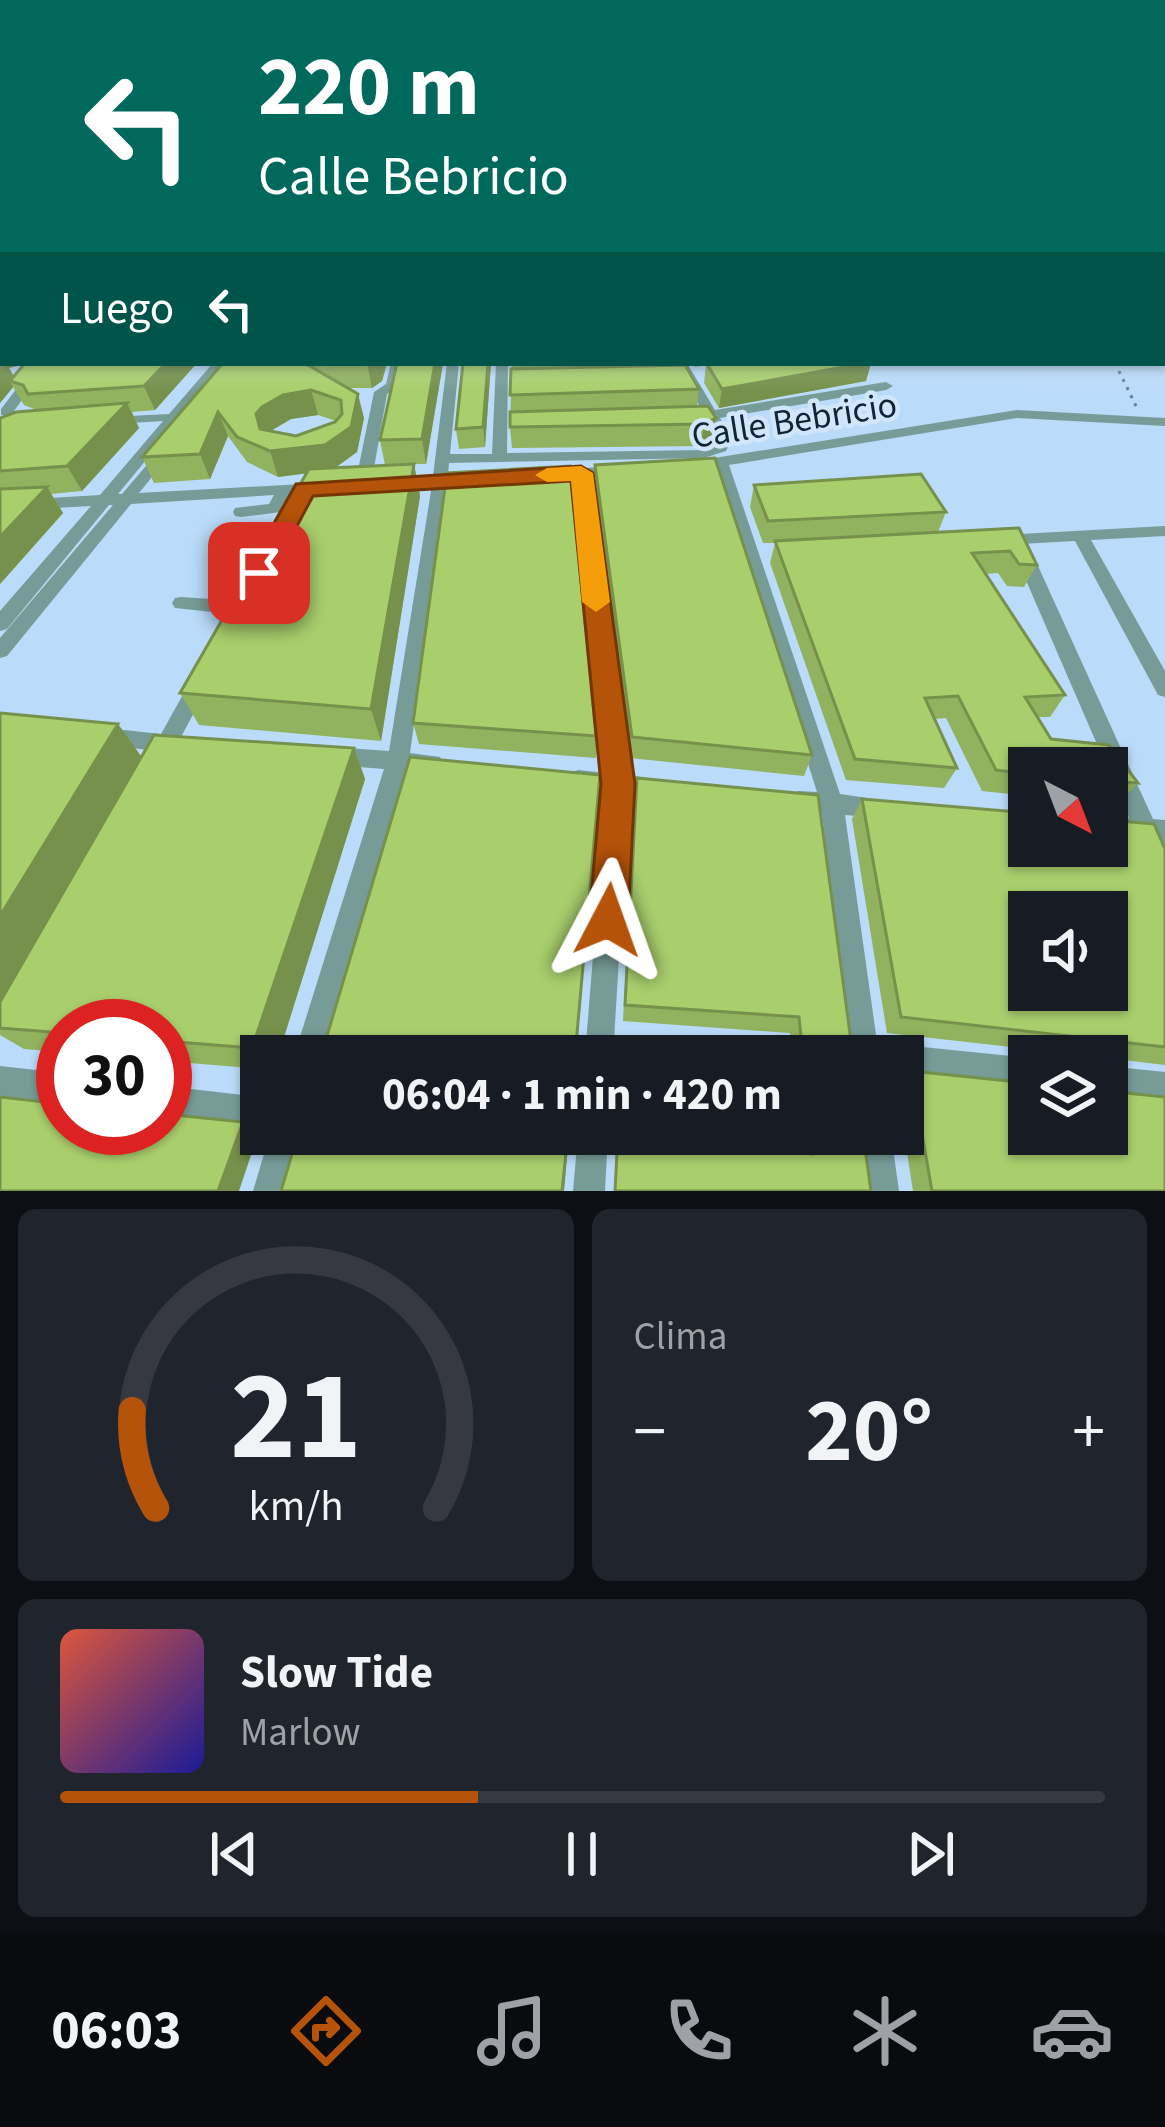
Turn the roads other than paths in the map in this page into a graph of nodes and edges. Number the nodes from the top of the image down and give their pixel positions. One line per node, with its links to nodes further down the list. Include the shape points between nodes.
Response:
1 (206, 366): 15 (street)
2 (217, 366): 33 (street)
3 (237, 366): 34 (street)
4 (396, 366): 31 (street, via 392,386 381,392)
5 (453, 366): 27 (street)
6 (502, 366): 13 (street)
7 (685, 370): 9 (street); 10 (street); 17 (street)
8 (21, 373): 14 (street, via 42,368)
9 (711, 374)
10 (666, 378)
11 (525, 381): 13 (street)
12 (880, 381): 17 (street)
13 (502, 382): 23 (street)
14 (3, 412): 16 (street)
15 (164, 417): 20 (street); 33 (street)
16 (27, 418)
17 (712, 418): 18 (street); 25 (street, via 725,439 704,454)
18 (666, 419)
19 (1132, 419): 21 (street, Calle Bebricio); 24 (street); 26 (street, Calle Bebricio, via 997,416)
20 (100, 421)
21 (1165, 422)
22 (526, 424): 23 (street)
23 (502, 425): 25 (street)
24 (1165, 437)
25 (499, 458): 27 (street)
26 (722, 465): 28 (street, Calle Bebricio); 60 (street, via 746,498)
27 (442, 470): 30 (street); 31 (street); 54 (street)
28 (581, 473): 29 (street, Calle Bebricio); 57 (street)
29 (538, 476)
30 (494, 478)
31 (363, 484): 32 (street)
32 (295, 489): 34 (street); 36 (street, via 275,508); 37 (street)
33 (99, 501): 34 (street); 35 (street); 43 (street); 45 (street)
34 (136, 502): 46 (street)
35 (0, 506)
36 (241, 512)
37 (285, 525)
38 (1165, 531): 39 (street)
39 (1080, 535): 40 (street); 47 (street)
40 (1017, 540): 41 (street); 62 (street)
41 (991, 541)
42 (181, 603): 44 (street)
43 (0, 608)
44 (240, 608)
45 (0, 624)
46 (0, 651)
47 (1155, 657): 49 (street)
48 (206, 671): 52 (street)
49 (1165, 689)
50 (93, 736): 52 (street)
51 (203, 746): 52 (street)
52 (162, 753)
53 (311, 754): 54 (street)
54 (398, 761): 55 (street); 64 (street)
55 (463, 768)
56 (549, 777): 57 (street)
57 (618, 784): 58 (street); 65 (street)
58 (683, 790)
59 (770, 799): 60 (street)
60 (832, 804): 61 (street); 66 (street)
61 (913, 811)
62 (1155, 831): 63 (street)
63 (1165, 873)
64 (314, 1035)
65 (600, 1035)
66 (865, 1035)
67 (924, 1061): 68 (street)
68 (1008, 1070)
69 (0, 1081): 71 (street)
70 (1128, 1083): 72 (street)
71 (36, 1085)
72 (1165, 1087)
73 (192, 1104): 74 (street)
74 (240, 1110)
75 (279, 1155): 78 (street)
76 (592, 1155): 79 (street)
77 (879, 1155): 80 (street)
78 (268, 1191)
79 (589, 1191)
80 (883, 1191)

